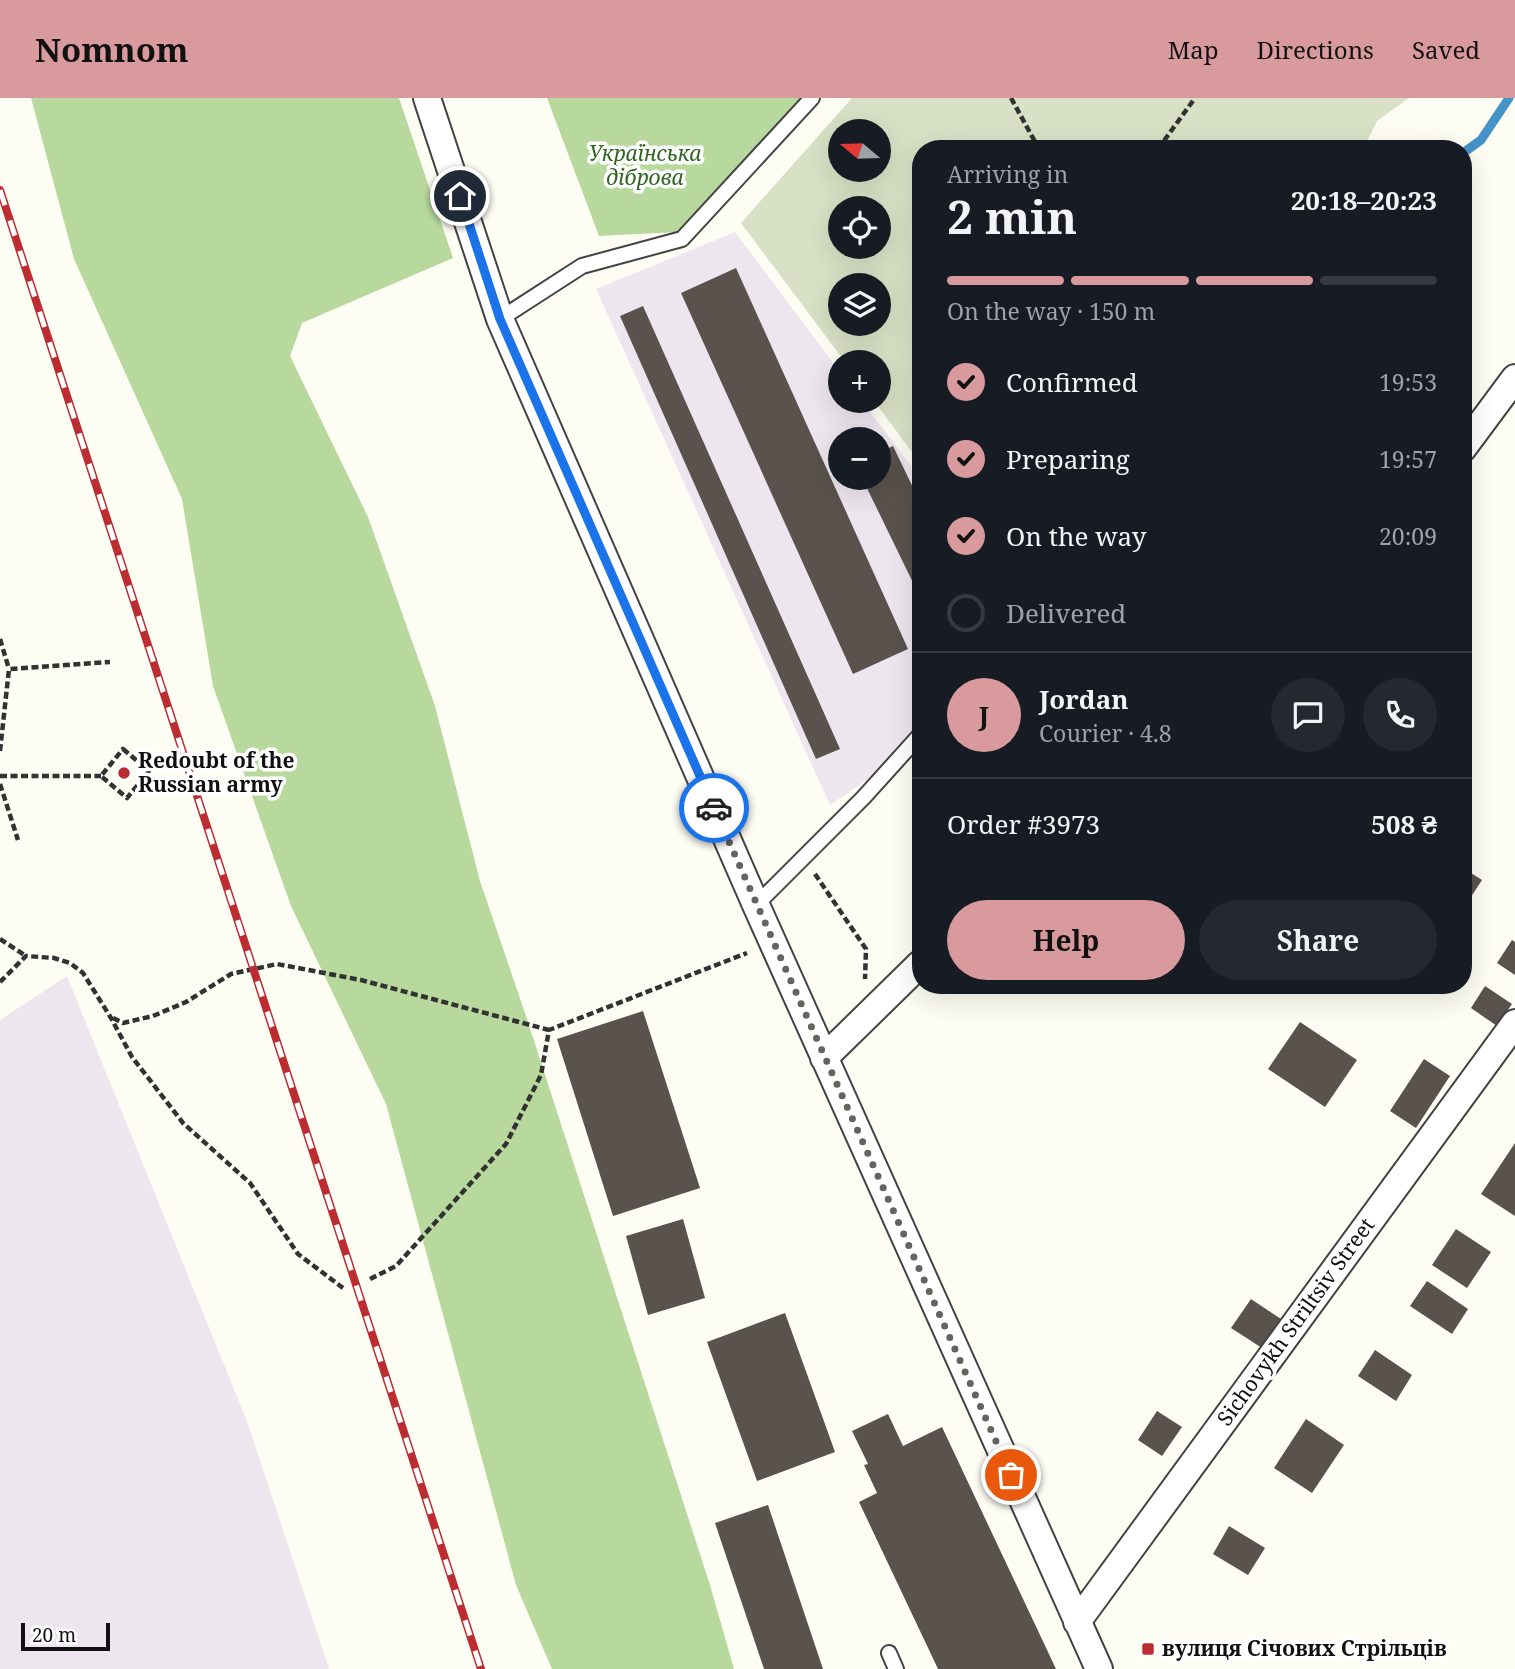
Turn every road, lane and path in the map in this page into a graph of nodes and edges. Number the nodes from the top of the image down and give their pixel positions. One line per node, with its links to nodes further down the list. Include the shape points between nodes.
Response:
1 (427, 98): 7 (street)
2 (812, 98): 7 (lane, via 682,239 582,266)
3 (1011, 98): 5 (path)
4 (1195, 98): 6 (path)
5 (1034, 140)
6 (1165, 140)
7 (500, 319): 20 (street)
8 (1515, 378): 9 (street)
9 (1472, 435)
10 (0, 639): 12 (path)
11 (110, 662): 12 (path)
12 (9, 668): 14 (path)
13 (912, 744): 19 (lane)
14 (0, 751)
15 (0, 776): 16 (path)
16 (100, 776): 16 (path, via 127,798 149,771 123,749)
17 (0, 784): 18 (path)
18 (18, 839)
19 (803, 856): 20 (lane); 27 (path, via 866,949)
20 (756, 905): 22 (street)
21 (0, 939): 23 (path)
22 (774, 943): 29 (path); 30 (street)
23 (26, 956): 25 (path); 26 (path, via 70,963 83,973)
24 (912, 972): 27 (street)
25 (0, 982)
26 (111, 1018): 29 (path, via 123,1023 153,1016 231,974 277,964 361,980); 32 (path, via 132,1057 183,1123 250,1183 298,1254)
27 (863, 1022): 30 (street)
28 (1515, 1023): 33 (street, Sichovykh Striltsiv Street)
29 (549, 1030): 31 (path, via 541,1075 506,1144 396,1266)
30 (824, 1058): 33 (street)
31 (370, 1279)
32 (343, 1288)
33 (1077, 1622): 36 (street)
34 (889, 1653): 35 (lane)
35 (896, 1669)
36 (1099, 1669)

